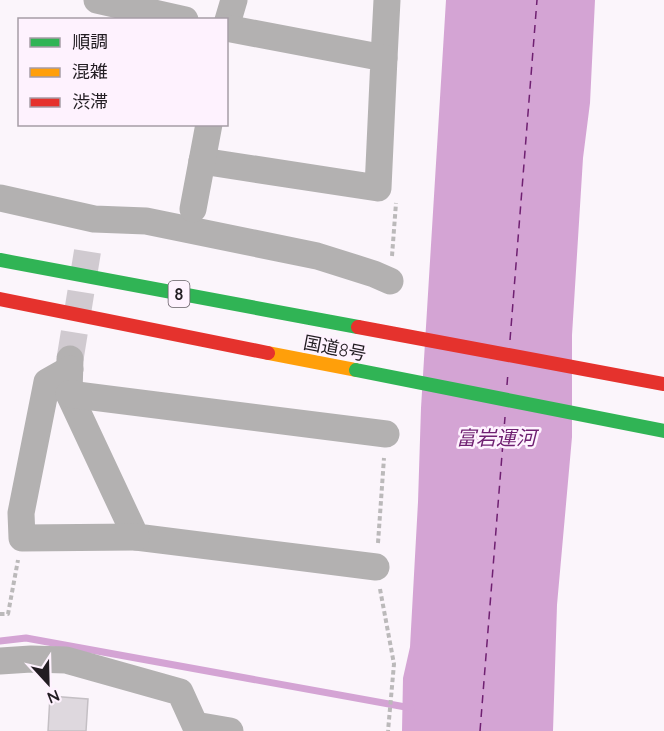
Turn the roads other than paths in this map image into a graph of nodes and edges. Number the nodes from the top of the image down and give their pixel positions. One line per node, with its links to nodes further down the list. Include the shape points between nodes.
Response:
1 (97, 0): 4 (street)
2 (234, 0): 6 (street)
3 (387, 0): 8 (street)
4 (127, 4): 5 (street)
5 (178, 18)
6 (228, 20)
7 (228, 27): 8 (street)
8 (384, 58): 10 (street, via 378,188)
9 (209, 126): 10 (street)
10 (202, 161): 12 (street)
11 (0, 198): 14 (street, via 92,231 146,221 305,254)
12 (193, 209)
13 (0, 258): 19 (highway, 国道8号 / 8, bridge)
14 (390, 281)
15 (0, 300): 17 (highway, 国道8号 / 8)
16 (157, 345): 17 (highway)
17 (320, 363): 20 (highway, 国道8号 / 8, bridge)
18 (70, 374): 21 (street); 22 (street); 22 (street, via 47,382 21,513 22,538)
19 (664, 384)
20 (664, 430)
21 (386, 434)
22 (136, 537): 23 (street)
23 (376, 567)
24 (0, 661): 25 (street, via 66,660 180,692 195,725)
25 (230, 731)

